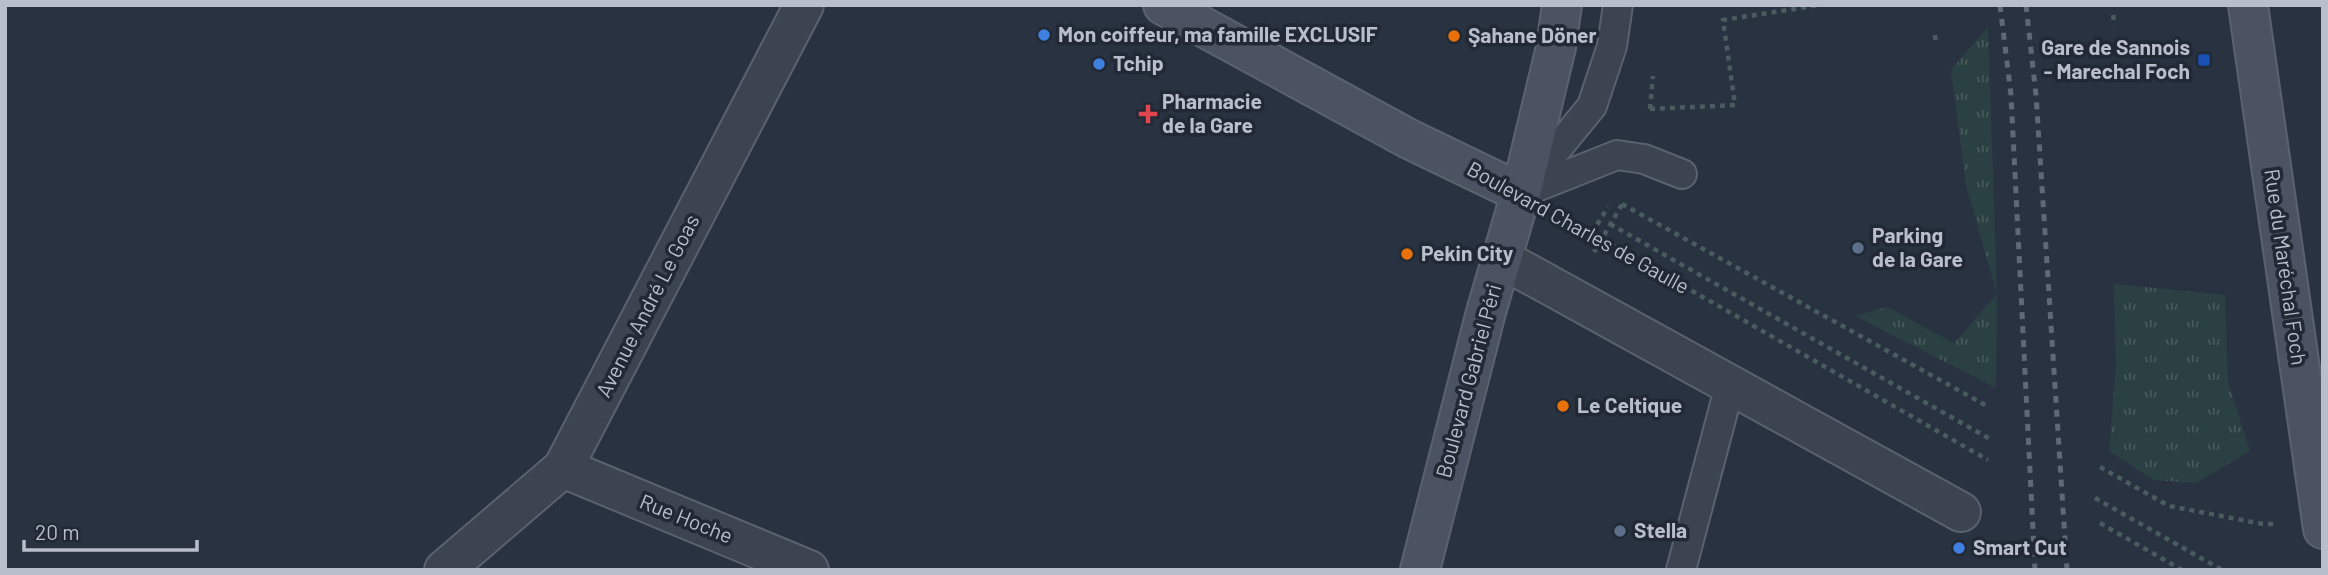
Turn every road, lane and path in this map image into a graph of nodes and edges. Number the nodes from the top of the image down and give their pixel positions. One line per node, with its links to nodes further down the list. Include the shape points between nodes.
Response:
1 (804, 5): 27 (street, Avenue André Le Goas)
2 (1163, 5): 15 (main road, Boulevard Charles de Gaulle, via 1409,139)
3 (1562, 5): 15 (main road, Boulevard Gabriel Péri)
4 (1618, 5): 15 (lane, via 1612,46 1591,106)
5 (1820, 5): 12 (path, via 1723,20 1735,105)
6 (2248, 5): 32 (main road, Rue du Maréchal Foch)
7 (2113, 15): 8 (path)
8 (2115, 24)
9 (1935, 35): 10 (path)
10 (1936, 45)
11 (1653, 74): 12 (path)
12 (1650, 109): 13 (path)
13 (1648, 118)
14 (1682, 174): 15 (lane, via 1644,159 1617,155)
15 (1521, 193): 19 (path, Boulevard Charles de Gaulle); 20 (main road, Boulevard Gabriel Péri)
16 (1629, 197): 17 (path)
17 (1622, 204): 18 (path); 23 (path)
18 (1611, 224): 19 (path); 24 (path)
19 (1601, 239): 21 (path); 25 (path, Boulevard Charles de Gaulle)
20 (1502, 259): 21 (street); 35 (main road, Boulevard Gabriel Péri)
21 (1569, 296): 22 (street)
22 (1730, 385): 29 (street); 36 (lane)
23 (1987, 406)
24 (1990, 439)
25 (1989, 460)
26 (2100, 467): 31 (path, via 2169,506)
27 (564, 468): 33 (street, Avenue André Le Goas); 34 (street, Rue Hoche)
28 (2095, 498): 38 (path)
29 (1961, 512)
30 (2100, 523): 37 (path)
31 (2263, 524)
32 (2323, 529)
33 (444, 570)
34 (809, 570)
35 (1420, 570)
36 (1681, 570)
37 (2182, 570)
38 (2222, 570)

